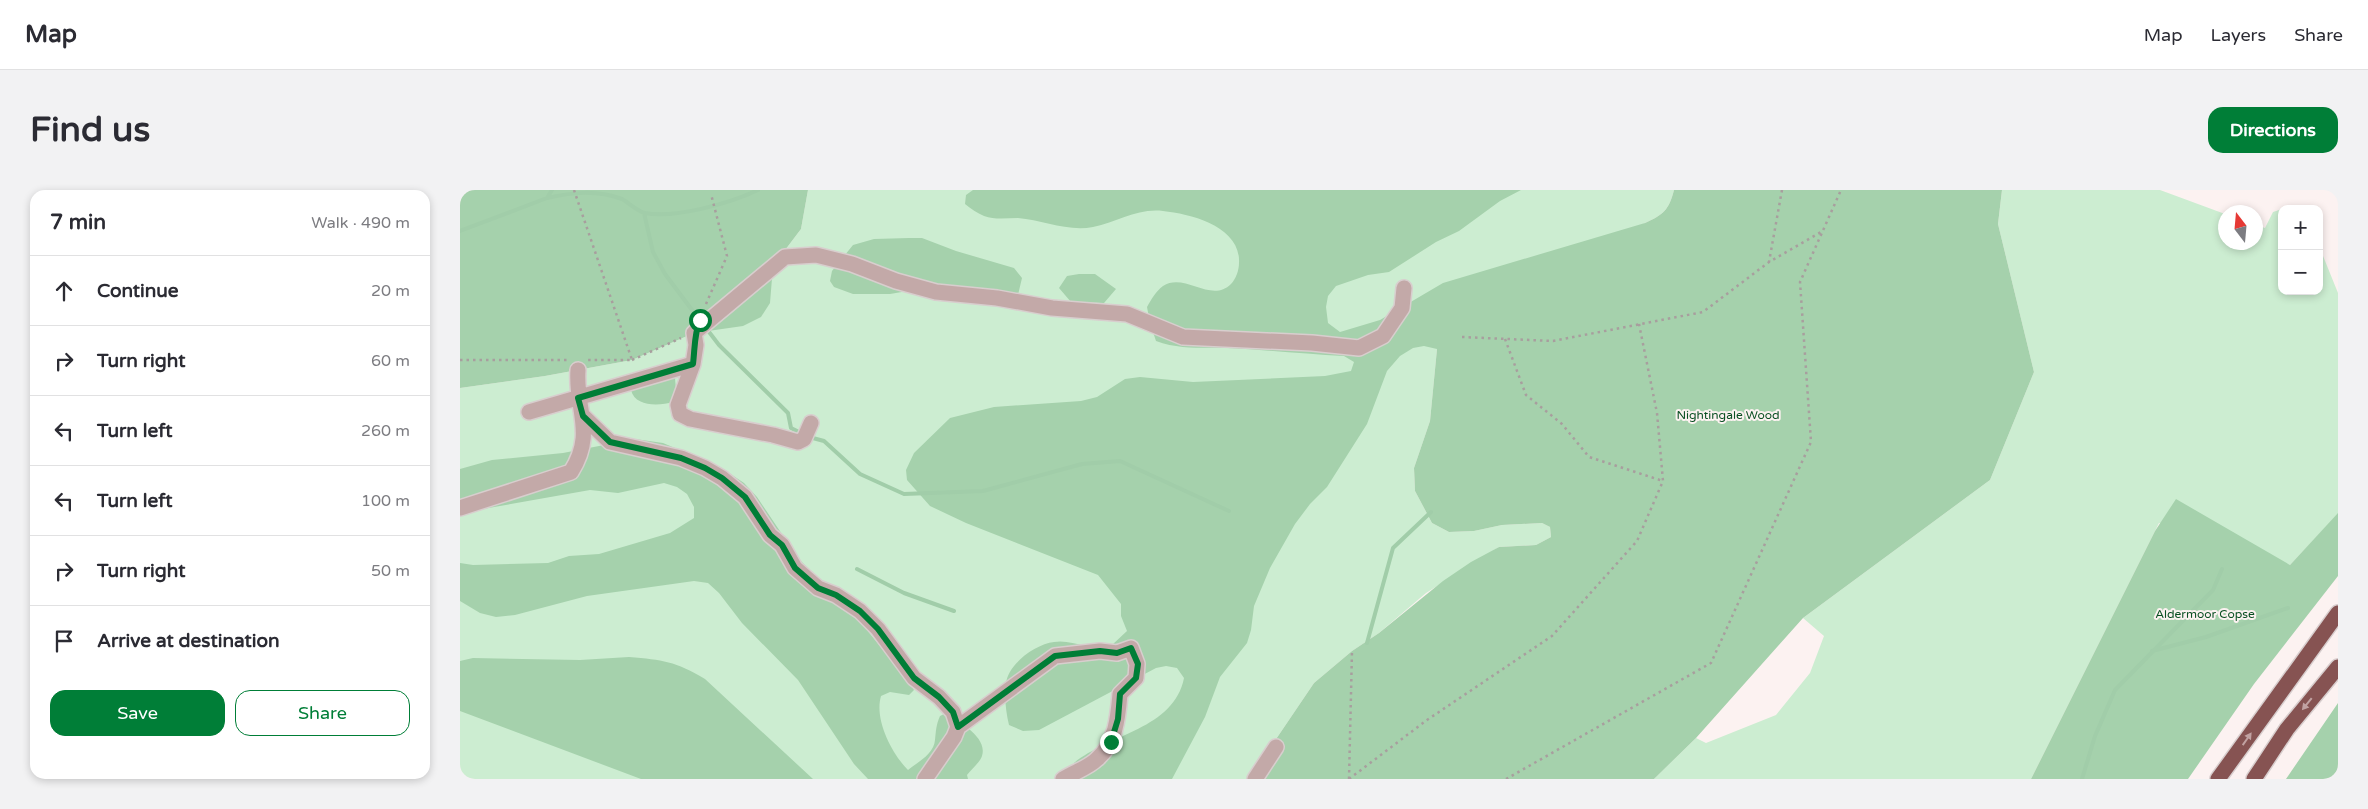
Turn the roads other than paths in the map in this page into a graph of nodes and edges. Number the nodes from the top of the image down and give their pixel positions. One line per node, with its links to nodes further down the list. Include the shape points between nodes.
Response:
1 (1404, 288): 3 (lane, via 1402,308 1383,336 1359,348 1183,337 1128,314 1052,308 936,292 816,255 785,257 707,315 695,332)
2 (579, 363): 4 (lane)
3 (693, 364): 4 (lane); 7 (lane, via 678,405 680,414 690,419 798,442)
4 (578, 398): 5 (lane); 6 (lane)
5 (529, 412)
6 (583, 416): 8 (lane, via 581,456 571,472); 11 (lane, via 610,442 681,458 722,478 745,497 770,535 782,545 795,568 818,588 836,595 860,611 878,629 914,678 953,712)
7 (808, 431)
8 (460, 508)
9 (2338, 613): 16 (highway, one-way to 9)
10 (2338, 666): 17 (highway, one-way to 17, via 2287,729)
11 (958, 727): 13 (lane); 14 (lane, via 1055,656 1100,651 1117,653 1131,648 1138,664 1136,678 1120,694 1118,719 1111,742 1097,760)
12 (1276, 747): 15 (lane)
13 (927, 778)
14 (1063, 779)
15 (1255, 779)
16 (2218, 779)
17 (2254, 779)

